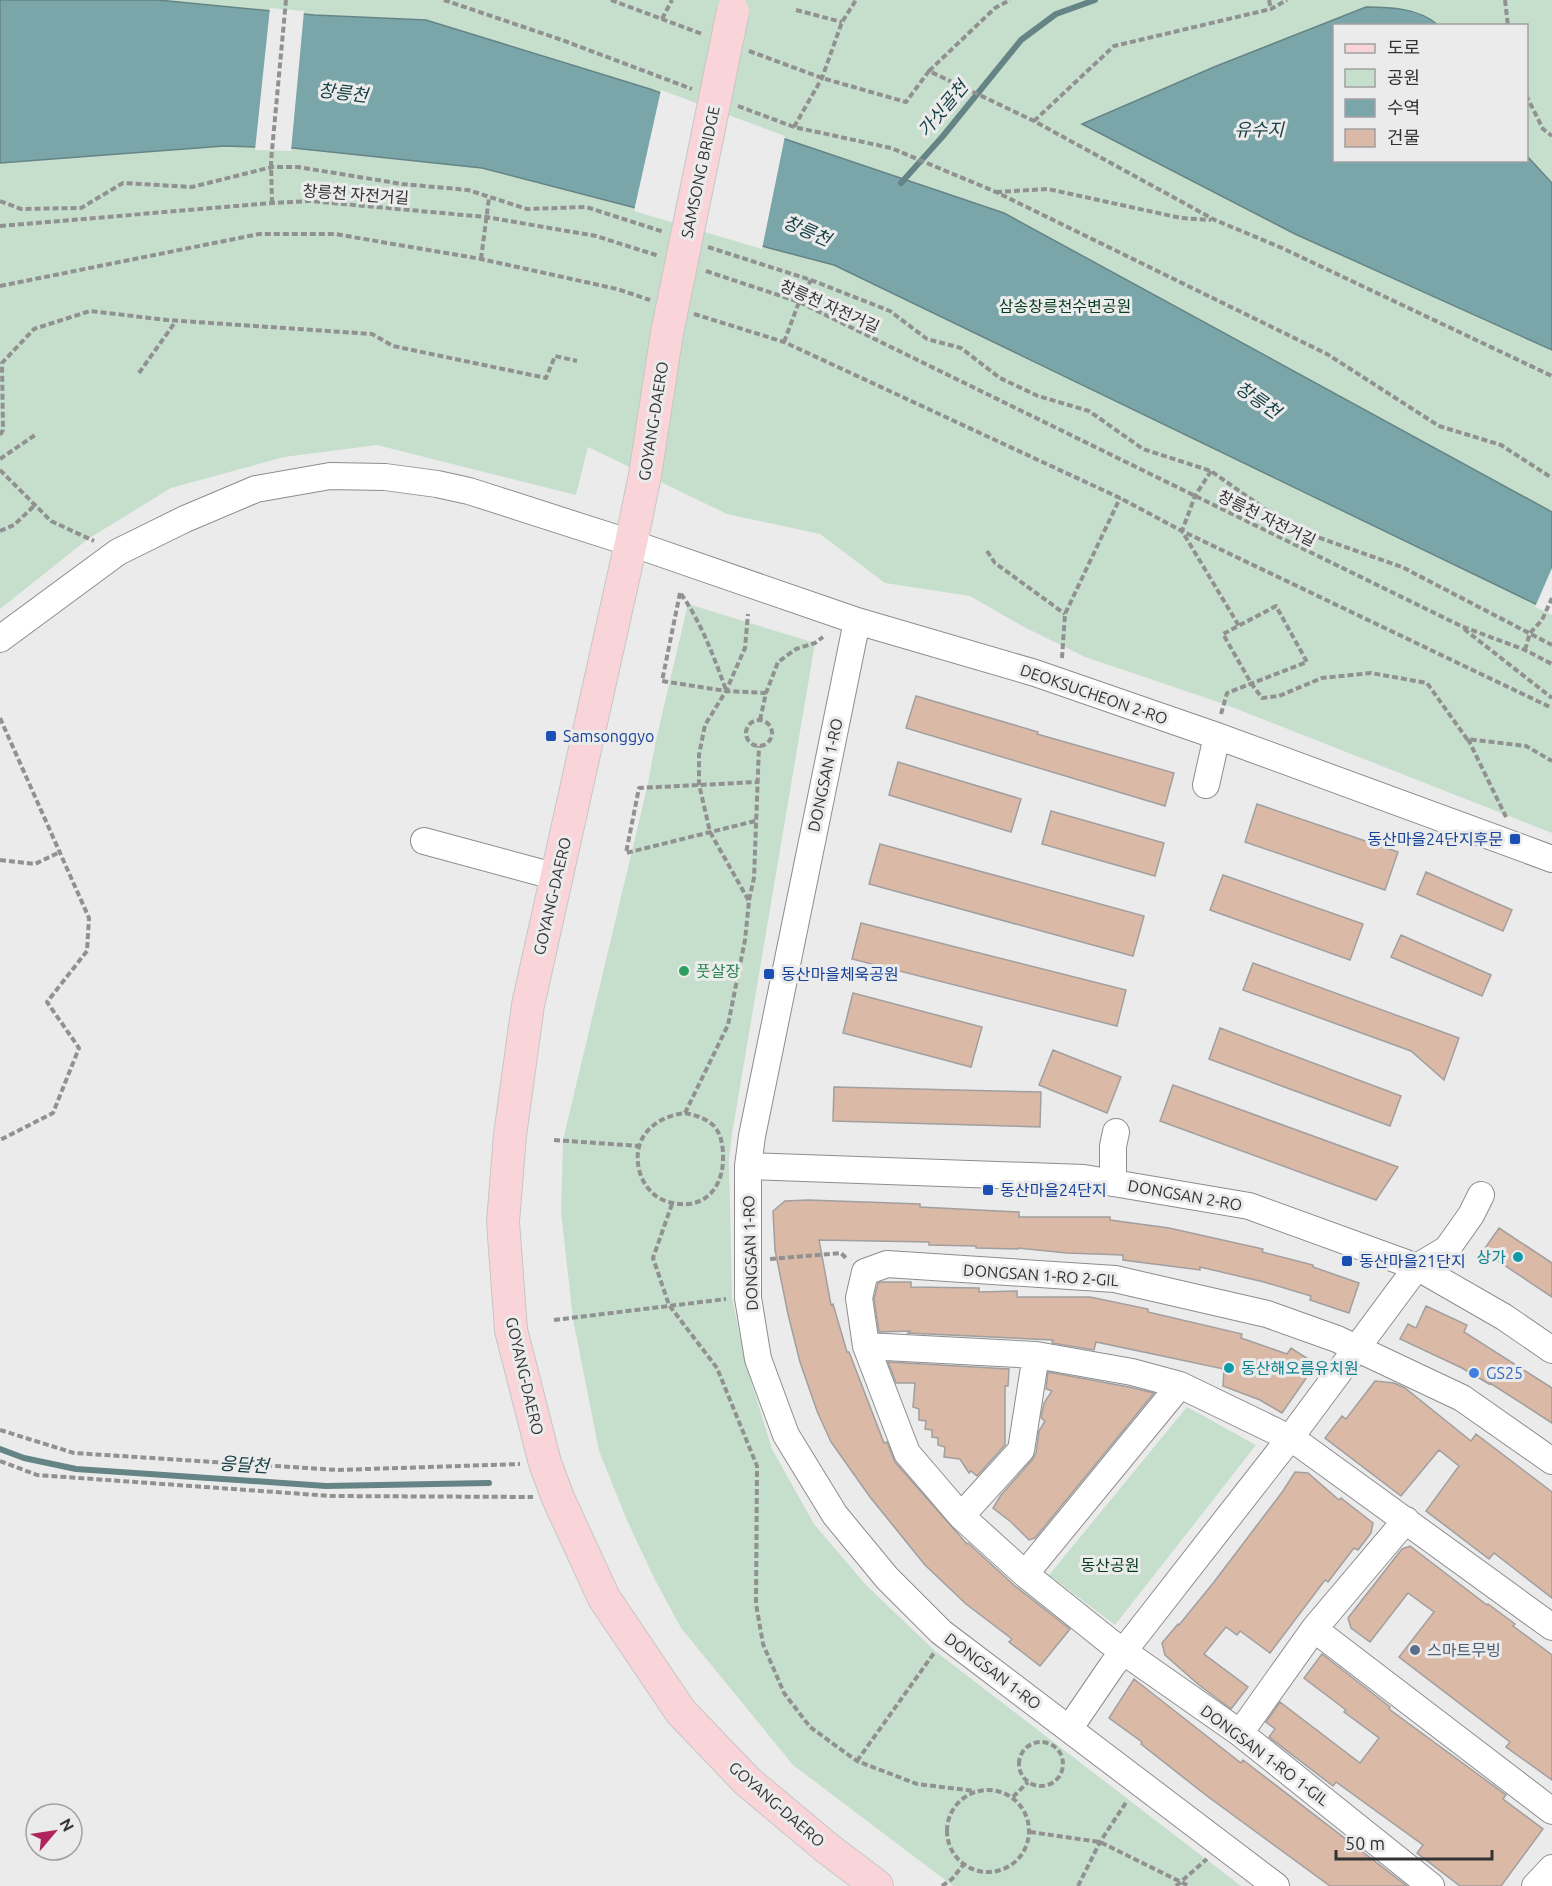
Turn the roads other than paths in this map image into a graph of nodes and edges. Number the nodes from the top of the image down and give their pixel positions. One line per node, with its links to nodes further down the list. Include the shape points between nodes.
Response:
1 (734, 6): 2 (main road, SAMSONG BRIDGE, bridge)
2 (676, 322): 3 (main road, GOYANG-DAERO)
3 (631, 543): 4 (street, DEOKSUCHEON 2-RO); 5 (street, DEOKSUCHEON 2-RO, via 437,483 330,476 256,489 118,552); 10 (main road, GOYANG-DAERO)
4 (857, 621): 6 (street, DEOKSUCHEON 2-RO); 12 (street, DONGSAN 1-RO)
5 (0, 639)
6 (1219, 725): 7 (street); 9 (street, DEOKSUCHEON 2-RO)
7 (1206, 785)
8 (424, 841): 10 (street)
9 (1552, 859)
10 (557, 877): 33 (main road, GOYANG-DAERO, via 528,1005 510,1135 503,1222 512,1330 545,1463 604,1598 681,1712 747,1781)
11 (1116, 1132): 13 (street)
12 (748, 1166): 13 (street, DONGSAN 2-RO, via 1084,1178); 29 (street, DONGSAN 1-RO, via 748,1298 758,1359 786,1435 836,1515 887,1578 941,1632)
13 (1113, 1183): 15 (street, DONGSAN 2-RO, via 1249,1206)
14 (1481, 1195): 15 (street, via 1447,1249)
15 (1417, 1267): 17 (street); 18 (street, DONGSAN 2-RO)
16 (866, 1346): 17 (street, DONGSAN 1-RO 2-GIL, via 859,1298 865,1272 887,1264 1115,1279 1267,1314); 19 (street); 23 (street, via 907,1453)
17 (1355, 1349): 21 (street); 22 (street, via 1462,1398)
18 (1552, 1350)
19 (1036, 1355): 20 (street); 23 (street, via 1021,1450)
20 (1180, 1385): 21 (street); 25 (street)
21 (1290, 1438): 24 (street); 28 (street)
22 (1552, 1461)
23 (961, 1516): 25 (street)
24 (1406, 1520): 26 (street); 27 (street)
25 (1025, 1574): 28 (street)
26 (1552, 1627)
27 (1314, 1629): 30 (street); 31 (street)
28 (1124, 1652): 29 (street); 30 (street, DONGSAN 1-RO 1-GIL)
29 (1069, 1729): 34 (street, DONGSAN 1-RO)
30 (1240, 1733): 35 (street, DONGSAN 1-RO 1-GIL)
31 (1552, 1811)
32 (1552, 1868): 36 (street)
33 (878, 1886)
34 (1276, 1886)
35 (1431, 1886)
36 (1535, 1886)

